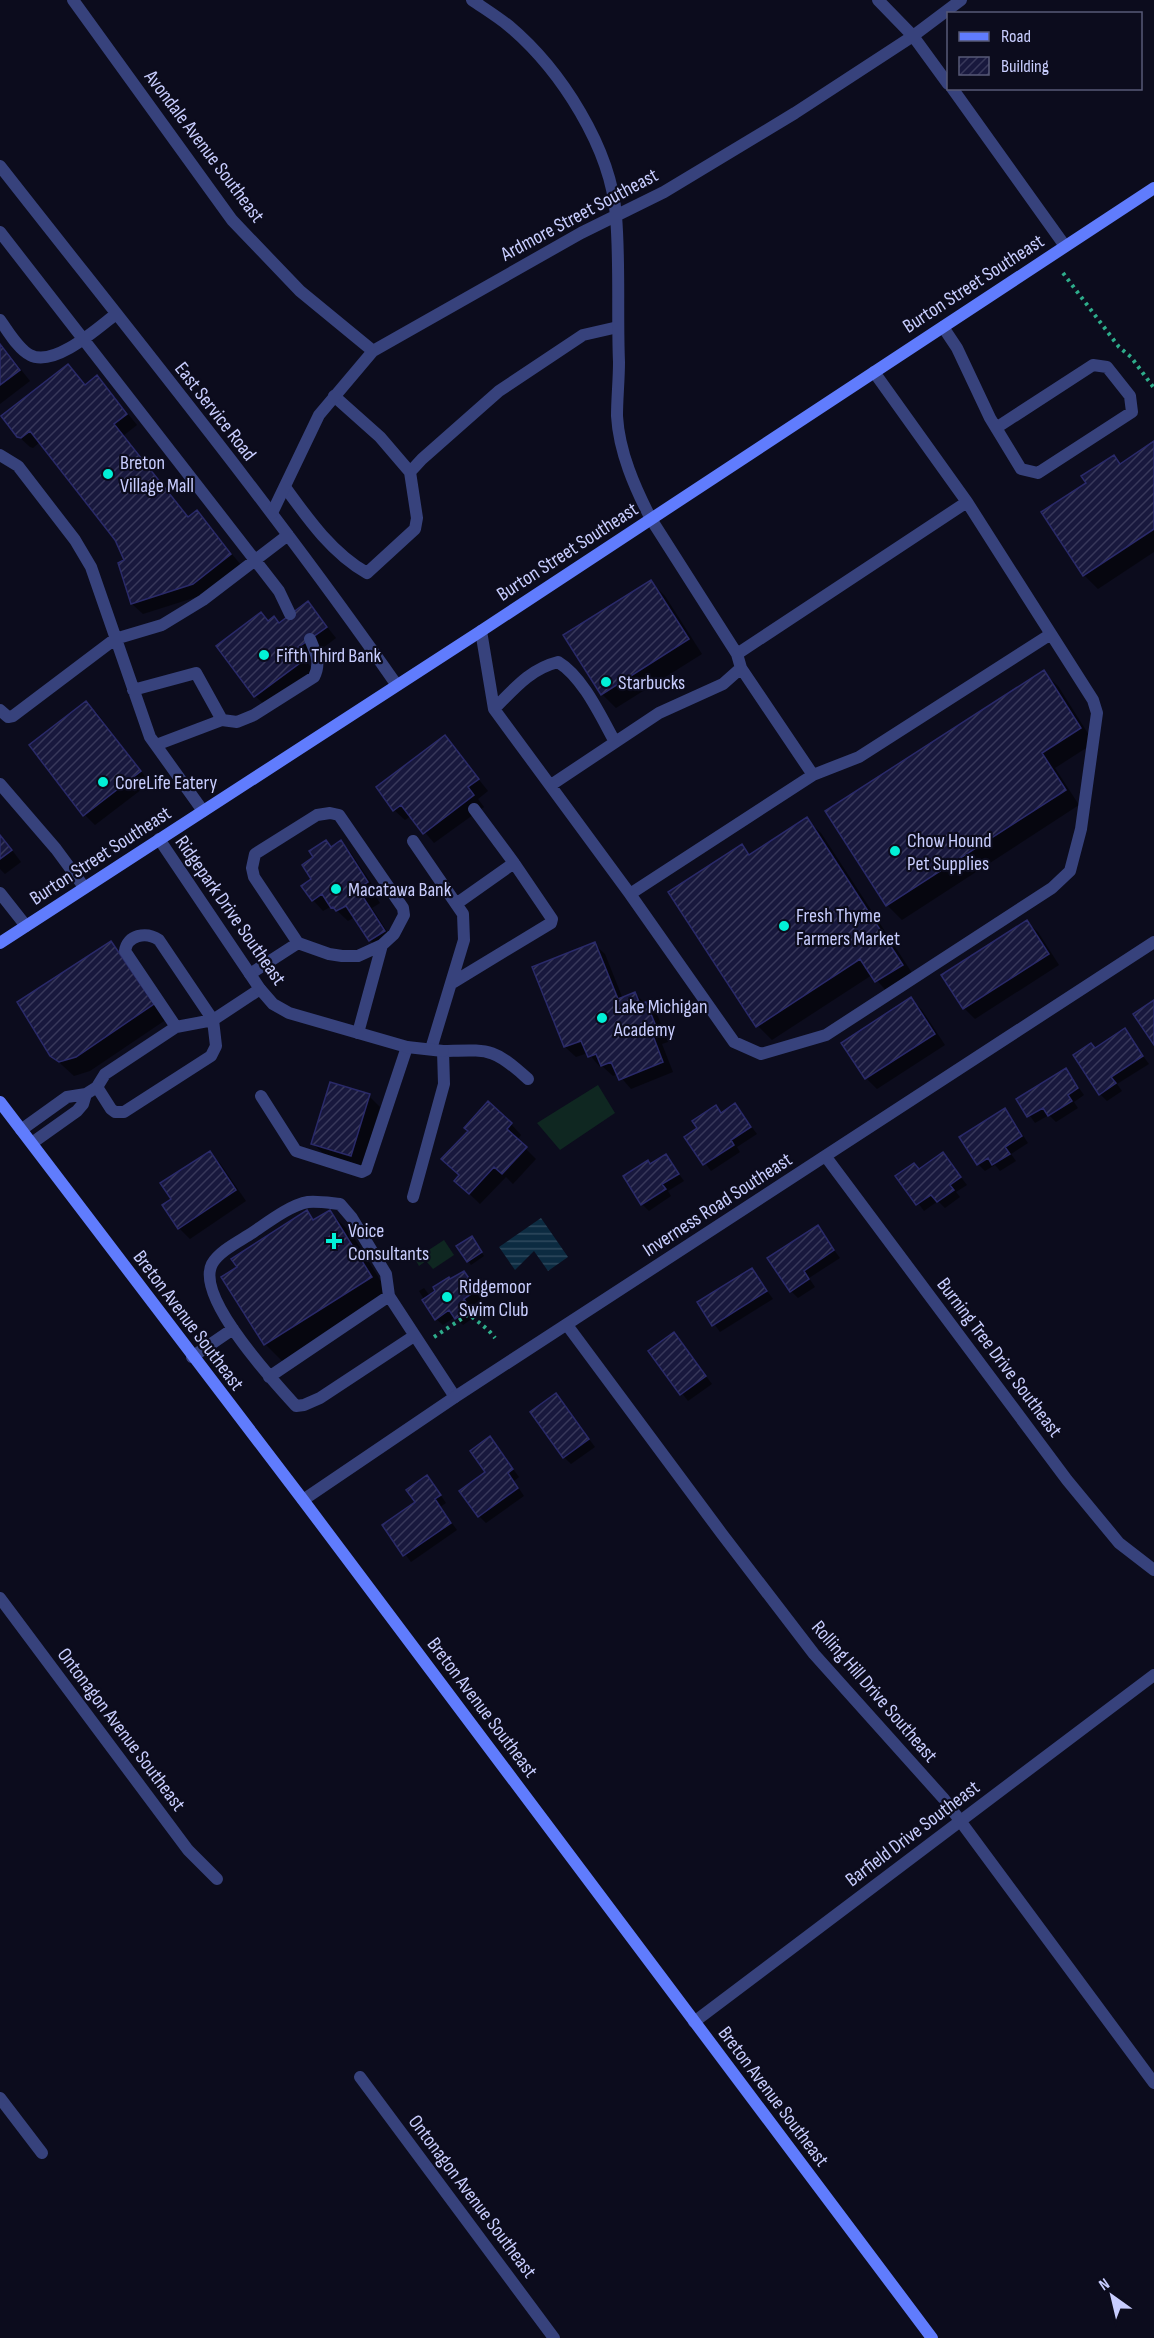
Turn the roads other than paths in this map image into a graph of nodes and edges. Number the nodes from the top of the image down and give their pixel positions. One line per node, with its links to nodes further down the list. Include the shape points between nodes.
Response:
1 (73, 0): 18 (street, Avondale Avenue Southeast, via 232,220 300,291)
2 (472, 0): 10 (street, via 509,26 574,102 598,148)
3 (878, 0): 5 (street)
4 (961, 0): 5 (street, Ardmore Street Southeast)
5 (914, 36): 6 (street); 10 (street, Ardmore Street Southeast, via 664,192)
6 (947, 83)
7 (952, 90): 12 (street)
8 (0, 166): 13 (street, East Service Road)
9 (1154, 188): 12 (main road, Burton Street Southeast)
10 (616, 215): 15 (street); 18 (street, Ardmore Street Southeast)
11 (0, 232): 17 (street)
12 (1065, 246): 16 (main road, Burton Street Southeast)
13 (116, 314): 17 (street); 26 (street, East Service Road)
14 (0, 320): 17 (street, via 22,348 38,358 61,353)
15 (618, 327): 23 (street, via 584,335 499,391); 27 (street, via 617,417 635,488)
16 (943, 327): 19 (main road, Burton Street Southeast); 21 (street)
17 (82, 339): 29 (street)
18 (373, 351): 20 (street, Ardmore Street Southeast)
19 (874, 372): 25 (street); 27 (main road, Burton Street Southeast)
20 (334, 396): 23 (street, via 380,437); 24 (street, Ardmore Street Southeast, via 319,415)
21 (996, 428): 21 (street, via 1022,469 1038,473 1132,412 1130,396 1107,367 1093,365)
22 (0, 455): 33 (street, via 18,466 75,540 90,567)
23 (410, 472): 24 (street, via 415,529 367,573 332,546)
24 (285, 487): 26 (street, Ardmore Street Southeast)
25 (968, 502): 32 (street); 35 (street)
26 (272, 513): 28 (street, East Service Road)
27 (651, 519): 31 (main road, Burton Street Southeast); 35 (street)
28 (288, 534): 29 (street); 37 (street, East Service Road)
29 (255, 560): 30 (street, via 279,591); 33 (street, via 162,625)
30 (290, 614)
31 (481, 631): 37 (main road, Burton Street Southeast); 39 (street)
32 (1051, 634): 44 (street, via 859,757); 54 (street, via 1098,713 1081,829 1070,871 1052,888 826,1035 761,1054 734,1042)
33 (115, 639): 38 (street); 40 (street, via 13,716 8,717)
34 (310, 639): 41 (street, via 317,657 314,677 254,715 237,722)
35 (737, 654): 36 (street)
36 (741, 668): 42 (street, via 723,684 659,713); 44 (street)
37 (396, 684): 48 (main road, Burton Street Southeast)
38 (133, 690): 41 (street, via 196,673); 43 (street)
39 (494, 709): 42 (street, via 530,674 558,662 577,678); 46 (street)
40 (0, 710)
41 (222, 720): 43 (street)
42 (615, 742): 46 (street)
43 (156, 745): 48 (street)
44 (813, 775): 54 (street)
45 (0, 784): 52 (street)
46 (551, 785): 54 (street)
47 (474, 809): 51 (street)
48 (202, 811): 49 (main road, Burton Street Southeast)
49 (159, 839): 52 (main road, Burton Street Southeast); 61 (street, Ridgepark Drive Southeast)
50 (413, 841): 55 (street)
51 (514, 863): 55 (street); 62 (street, via 551,923)
52 (84, 887): 56 (main road, Burton Street Southeast)
53 (0, 893): 56 (street)
54 (630, 894)
55 (456, 904): 62 (street, via 463,914 465,940)
56 (26, 926): 58 (main road, Burton Street Southeast)
57 (1154, 942): 76 (street, Inverness Road Southeast)
58 (0, 943)
59 (298, 943): 60 (street, via 342,957 358,956); 60 (street, via 254,877 255,854 317,815 330,813 339,815 403,908 403,920); 61 (street)
60 (382, 945): 66 (street)
61 (250, 974): 63 (street, Ridgepark Drive Southeast)
62 (452, 983): 68 (street)
63 (260, 988): 64 (street); 66 (street, Ridgepark Drive Southeast, via 273,1004 289,1013)
64 (213, 1020): 65 (street); 65 (street, via 159,939 148,935 136,937 125,951); 70 (street, via 216,1047 211,1056 123,1112 114,1112)
65 (176, 1028): 70 (street, via 105,1074)
66 (358, 1033): 67 (street, Ridgepark Drive Southeast)
67 (407, 1047): 68 (street, Ridgepark Drive Southeast); 72 (street, via 366,1170 362,1172 296,1151)
68 (437, 1050): 69 (street, Ridgepark Drive Southeast, via 486,1050 505,1058); 77 (street, via 444,1084)
69 (528, 1079)
70 (97, 1087): 71 (street)
71 (86, 1094): 74 (street, via 67,1097); 75 (street, via 77,1111)
72 (261, 1096)
73 (0, 1102): 74 (main road, Breton Avenue Southeast)
74 (21, 1130): 75 (main road, Breton Avenue Southeast)
75 (32, 1143): 82 (main road, Breton Avenue Southeast)
76 (826, 1157): 79 (street, Inverness Road Southeast); 86 (street, Burning Tree Drive Southeast, via 1067,1480 1119,1543)
77 (413, 1197)
78 (389, 1296): 80 (street, via 386,1274 340,1204 307,1202 279,1215 212,1264 214,1296); 81 (street); 83 (street)
79 (567, 1325): 84 (street, Inverness Road Southeast); 89 (street, Rolling Hill Drive Southeast, via 814,1654)
80 (233, 1329): 82 (street); 83 (street)
81 (414, 1336): 83 (street, via 304,1405 296,1406); 84 (street)
82 (192, 1356): 85 (main road, Breton Avenue Southeast)
83 (269, 1377)
84 (455, 1397): 85 (street, Inverness Road Southeast)
85 (303, 1500): 91 (main road, Breton Avenue Southeast)
86 (1154, 1570)
87 (0, 1598): 90 (street, Ontonagon Avenue Southeast, via 188,1850)
88 (1154, 1675): 89 (street, Barfield Drive Southeast)
89 (960, 1821): 91 (street, Barfield Drive Southeast); 93 (street, Rolling Hill Drive Southeast)
90 (217, 1879)
91 (694, 2022): 96 (main road, Breton Avenue Southeast)
92 (360, 2077): 97 (street, Ontonagon Avenue Southeast)
93 (1154, 2083)
94 (0, 2098): 95 (street)
95 (42, 2153)
96 (927, 2336)
97 (554, 2338)

